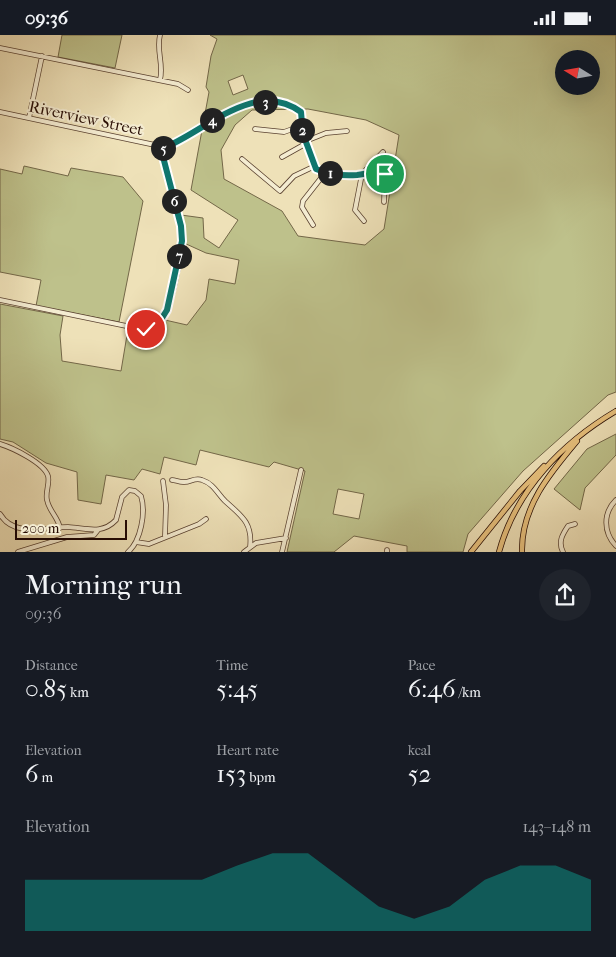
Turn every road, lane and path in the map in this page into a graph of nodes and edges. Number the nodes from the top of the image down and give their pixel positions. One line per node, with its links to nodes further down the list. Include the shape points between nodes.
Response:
1 (160, 35): 4 (street)
2 (0, 48): 3 (street)
3 (42, 56): 4 (street); 7 (street)
4 (160, 80): 5 (street)
5 (188, 90)
6 (0, 112): 7 (street, Riverview Street)
7 (29, 118): 12 (street, Riverview Street, via 155,145)
8 (301, 126): 9 (street, via 284,132); 11 (street); 12 (street, Riverview Street, via 301,112 276,103 254,102 210,121)
9 (255, 129)
10 (347, 131): 11 (street, via 326,133)
11 (307, 142): 14 (street); 16 (street)
12 (161, 149): 22 (street, via 182,241 169,306 157,326 141,329)
13 (383, 152): 18 (street)
14 (282, 157)
15 (242, 159): 16 (street, via 280,191 294,176)
16 (315, 166): 17 (street)
17 (325, 173): 18 (street); 21 (street, via 303,201 302,207)
18 (362, 174): 19 (street, via 375,171 385,174); 20 (street, via 355,210)
19 (384, 202)
20 (364, 221)
21 (313, 225)
22 (0, 300)
23 (616, 411): 24 (main road)
24 (584, 432): 26 (main road); 47 (main road, via 535,498 524,526)
25 (0, 444): 34 (street, via 45,470 49,480 49,507 58,518)
26 (553, 459): 45 (main road, via 520,491); 46 (main road, via 522,501)
27 (301, 471): 37 (street)
28 (172, 480): 40 (street, via 185,482 196,479 213,486 240,512 250,533)
29 (163, 481): 36 (street)
30 (616, 500): 39 (street, via 607,512 606,520 608,535)
31 (0, 514): 34 (street, via 9,524 19,527)
32 (206, 519): 36 (street)
33 (575, 524): 48 (street, via 568,526 561,537)
34 (60, 528): 35 (street)
35 (98, 529): 38 (street, via 113,523 118,517 124,494 129,490 135,491 142,496 143,505); 41 (street, via 94,535 67,537)
36 (165, 536): 38 (street, via 146,545)
37 (286, 538): 40 (street); 44 (street)
38 (136, 542): 42 (street)
39 (616, 545)
40 (250, 547): 43 (street)
41 (18, 552)
42 (128, 552)
43 (244, 552)
44 (282, 552)
45 (471, 552)
46 (499, 552)
47 (522, 552)
48 (563, 552)

